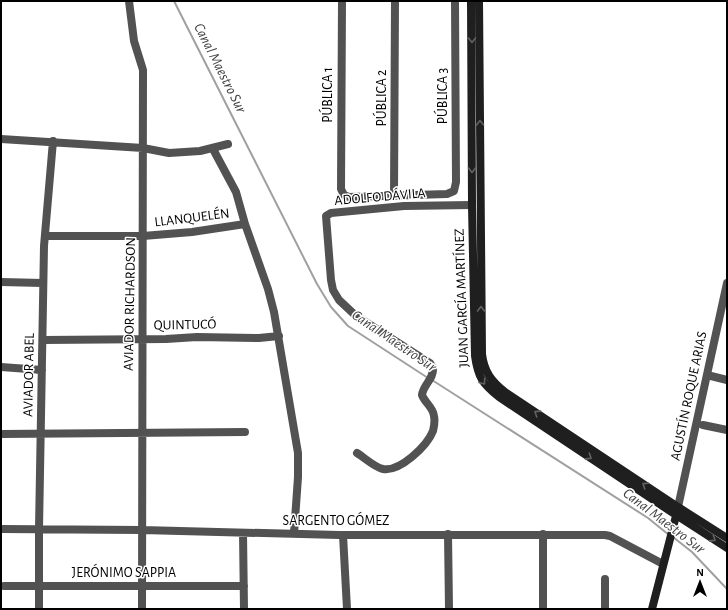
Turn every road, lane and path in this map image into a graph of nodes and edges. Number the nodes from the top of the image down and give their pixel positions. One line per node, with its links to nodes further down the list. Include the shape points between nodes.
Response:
1 (129, 1): 10 (street, AVIADOR RICHARDSON, via 134,41 143,70)
2 (342, 1): 12 (street, PÚBLICA 1, via 341,190 349,197)
3 (395, 1): 12 (street, PÚBLICA 2)
4 (456, 1): 12 (street, PÚBLICA 3, via 454,191 447,194)
5 (472, 1): 13 (main road, JUAN GARCÍA MARTÍNEZ, one-way to 13)
6 (479, 1): 34 (main road, JUAN GARCÍA MARTÍNEZ, one-way to 6, via 505,392 491,380 484,367)
7 (1, 138): 8 (street)
8 (53, 141): 10 (street); 15 (street, AVIADOR ABEL)
9 (228, 144): 11 (street)
10 (143, 148): 11 (street, via 169,153); 16 (street, AVIADOR RICHARDSON)
11 (213, 148): 14 (street, via 232,183)
12 (394, 196)
13 (472, 205): 33 (street, ADOLFO DÁVILA, via 404,206 331,213 326,216 331,280 339,300 355,315 430,363 433,368 422,395 433,410 433,432 416,453 402,465 384,469); 34 (main road, JUAN GARCÍA MARTÍNEZ, one-way to 34, via 475,356 480,379 499,398)
14 (245, 224): 16 (street, LLANQUELÉN); 20 (street, via 268,289)
15 (45, 236): 16 (street, LLANQUELÉN); 18 (street, AVIADOR ABEL)
16 (143, 236): 21 (street, AVIADOR RICHARDSON)
17 (1, 282): 18 (street)
18 (43, 283): 22 (street, AVIADOR ABEL)
19 (727, 283): 25 (street, AGUSTÍN ROQUE ARIAS)
20 (279, 336): 21 (street, QUINTUCÓ); 39 (street, via 298,453)
21 (142, 339): 22 (street, QUINTUCÓ); 30 (street, AVIADOR RICHARDSON)
22 (43, 340): 24 (street, AVIADOR ABEL)
23 (1, 367): 24 (street)
24 (42, 370): 32 (street, AVIADOR ABEL)
25 (707, 375): 26 (street); 34 (street, AGUSTÍN ROQUE ARIAS)
26 (727, 380)
27 (703, 425): 28 (street)
28 (727, 430)
29 (245, 432): 30 (street)
30 (141, 433): 32 (street); 37 (street, AVIADOR RICHARDSON)
31 (1, 434): 32 (street)
32 (41, 434): 36 (street, AVIADOR ABEL)
33 (357, 453)
34 (677, 511): 43 (main road); 44 (main road, one-way to 44); 45 (main road)
35 (1, 529): 36 (street, SARGENTO GÓMEZ)
36 (39, 529): 37 (street, SARGENTO GÓMEZ); 48 (street, AVIADOR ABEL)
37 (142, 530): 38 (street, SARGENTO GÓMEZ); 49 (street, AVIADOR RICHARDSON)
38 (243, 533): 39 (street, SARGENTO GÓMEZ); 50 (street)
39 (294, 534): 42 (street, SARGENTO GÓMEZ)
40 (448, 534): 41 (street, SARGENTO GÓMEZ); 42 (street, SARGENTO GÓMEZ); 55 (street)
41 (543, 534): 45 (street, SARGENTO GÓMEZ, via 610,536); 56 (street)
42 (344, 536): 54 (street)
43 (727, 538)
44 (727, 548)
45 (664, 564): 58 (main road)
46 (605, 579): 57 (street)
47 (4, 586): 48 (street, JERÓNIMO SAPPIA)
48 (38, 586): 49 (street, JERÓNIMO SAPPIA); 51 (street, AVIADOR ABEL)
49 (141, 586): 50 (street, JERÓNIMO SAPPIA); 52 (street, AVIADOR RICHARDSON)
50 (244, 586): 53 (street)
51 (38, 609)
52 (142, 609)
53 (244, 609)
54 (346, 609)
55 (449, 609)
56 (543, 609)
57 (605, 609)
58 (652, 609)

